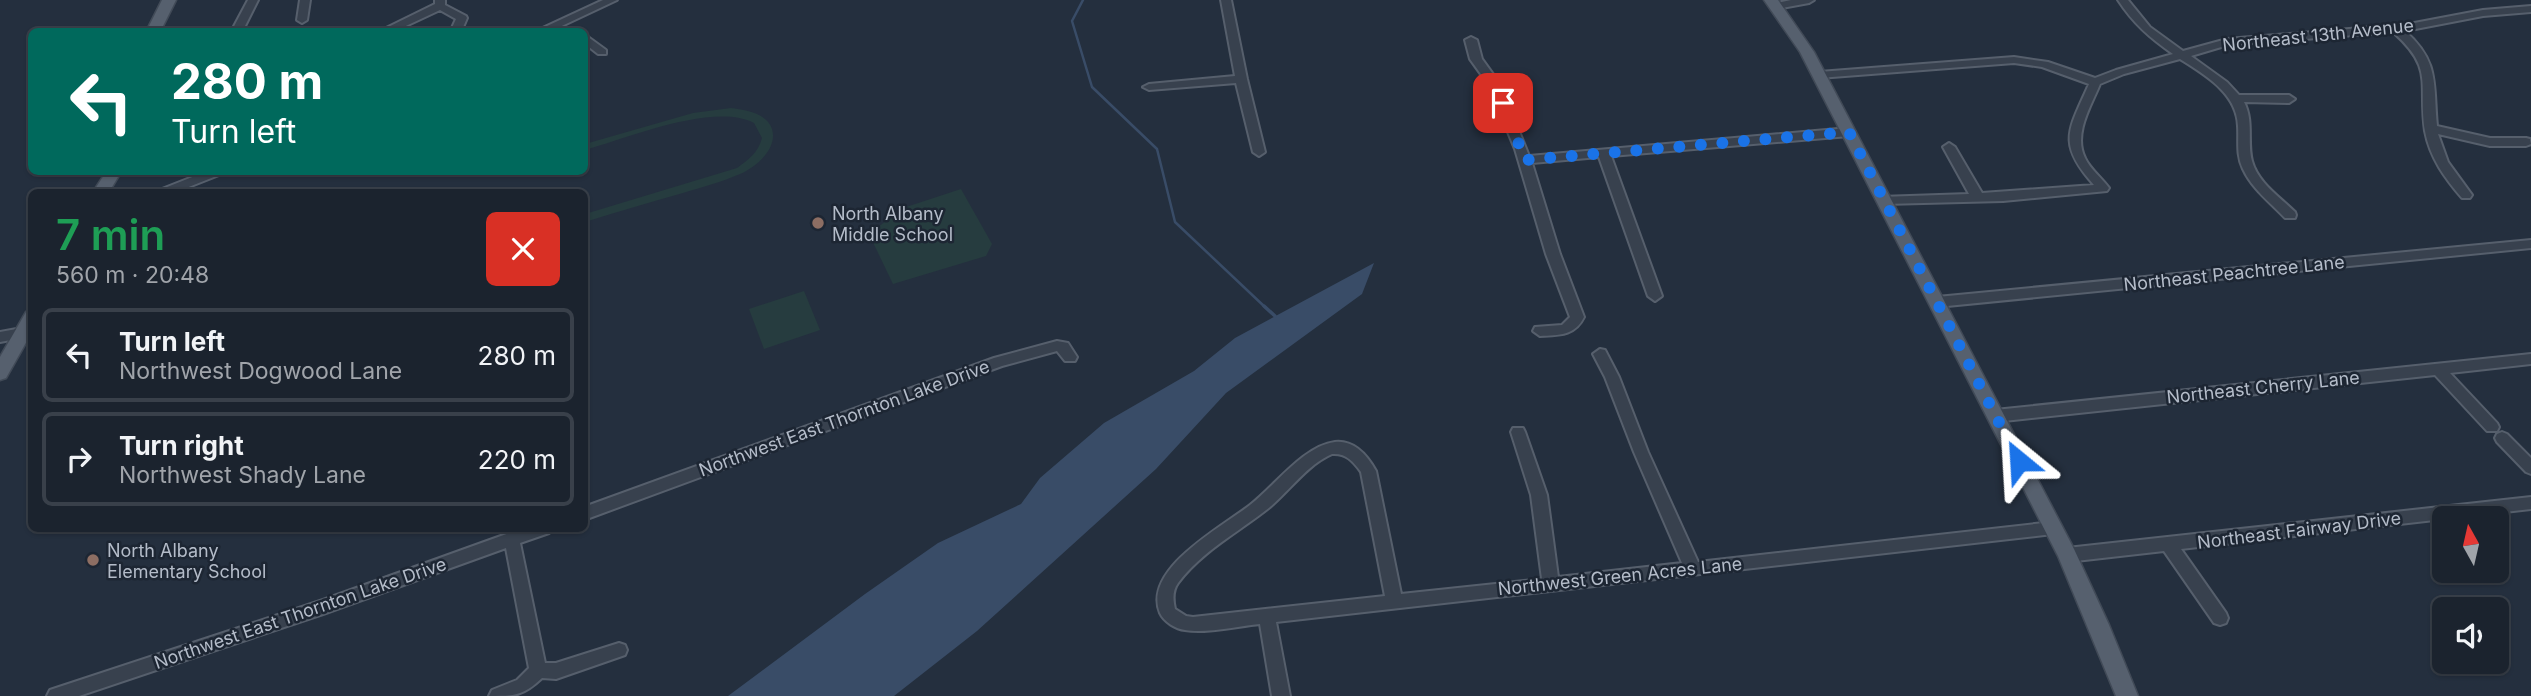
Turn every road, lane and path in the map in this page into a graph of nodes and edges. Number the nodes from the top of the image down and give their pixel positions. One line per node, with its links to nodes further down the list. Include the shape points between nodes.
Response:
1 (169, 0): 13 (main road)
2 (254, 0): 14 (street)
3 (305, 0): 11 (street)
4 (612, 0): 12 (street)
5 (1226, 0): 25 (street)
6 (1809, 0): 9 (street)
7 (2123, 0): 23 (street, via 2140,22)
8 (440, 3): 15 (street); 16 (street, via 462,18)
9 (1774, 3): 24 (main road)
10 (2531, 9): 19 (street, Northeast 13th Avenue)
11 (302, 20)
12 (565, 20): 17 (street); 18 (street)
13 (155, 28)
14 (238, 28)
15 (391, 28)
16 (457, 28)
17 (548, 28)
18 (574, 28)
19 (2395, 28): 23 (street, Northeast 13th Avenue, via 2227,42); 30 (street, via 2426,61)
20 (588, 40): 22 (street)
21 (1471, 40): 36 (street)
22 (602, 52)
23 (2180, 55): 26 (street, Northeast 13th Avenue); 28 (street)
24 (1819, 75): 26 (street, via 2014,60 2044,64); 31 (main road)
25 (1241, 79): 27 (street); 34 (street)
26 (2095, 82): 40 (street, via 2077,129 2075,148 2082,164 2104,188)
27 (1149, 87)
28 (2236, 98): 29 (street); 42 (street, via 2242,111 2248,167)
29 (2289, 99)
30 (2433, 129): 32 (street, via 2490,142); 39 (street, via 2437,153)
31 (1849, 132): 35 (street); 41 (main road)
32 (2526, 142)
33 (1949, 147): 40 (street)
34 (1259, 152)
35 (1604, 153): 36 (street); 44 (street)
36 (1525, 160): 47 (street, via 1577,317 1568,329)
37 (208, 175): 38 (street)
38 (173, 189)
39 (2466, 195)
40 (1978, 198): 41 (street)
41 (1884, 200): 45 (main road)
42 (2290, 215)
43 (2531, 244): 45 (street, Northeast Peachtree Lane)
44 (1655, 296)
45 (1937, 302): 55 (main road)
46 (28, 323): 48 (main road)
47 (1541, 331)
48 (22, 333): 49 (street); 54 (main road)
49 (0, 337)
50 (1600, 355): 65 (street)
51 (1070, 357): 59 (street, Northwest East Thornton Lake Drive, via 1057,346 1026,353)
52 (2531, 359): 53 (street, Northeast Cherry Lane)
53 (2438, 369): 55 (street, Northeast Cherry Lane); 57 (street)
54 (0, 373)
55 (1996, 416): 60 (main road)
56 (1518, 432): 66 (street, via 1539,495)
57 (2531, 468)
58 (2531, 503): 63 (street, Northeast Fairway Drive)
59 (588, 513)
60 (2053, 528): 64 (main road); 65 (street, Northwest Green Acres Lane)
61 (533, 532): 62 (street, Northwest East Thornton Lake Drive)
62 (512, 540): 71 (street); 72 (street, Northwest East Thornton Lake Drive)
63 (2169, 545): 64 (street, Northeast Fairway Drive); 69 (street)
64 (2067, 555): 75 (main road)
65 (1692, 567): 66 (street, Northwest Green Acres Lane)
66 (1551, 583): 67 (street, Northwest Green Acres Lane)
67 (1394, 601): 68 (street, Northwest Green Acres Lane); 68 (street, Northwest Green Acres Lane, via 1368,471 1356,454 1338,448 1321,453 1189,561 1172,579 1165,597 1169,614 1183,623)
68 (1266, 617): 74 (street)
69 (2220, 618)
70 (619, 650): 71 (street, via 556,671)
71 (538, 670): 73 (street, via 523,685)
72 (56, 696)
73 (498, 696)
74 (1281, 696)
75 (2127, 696)

